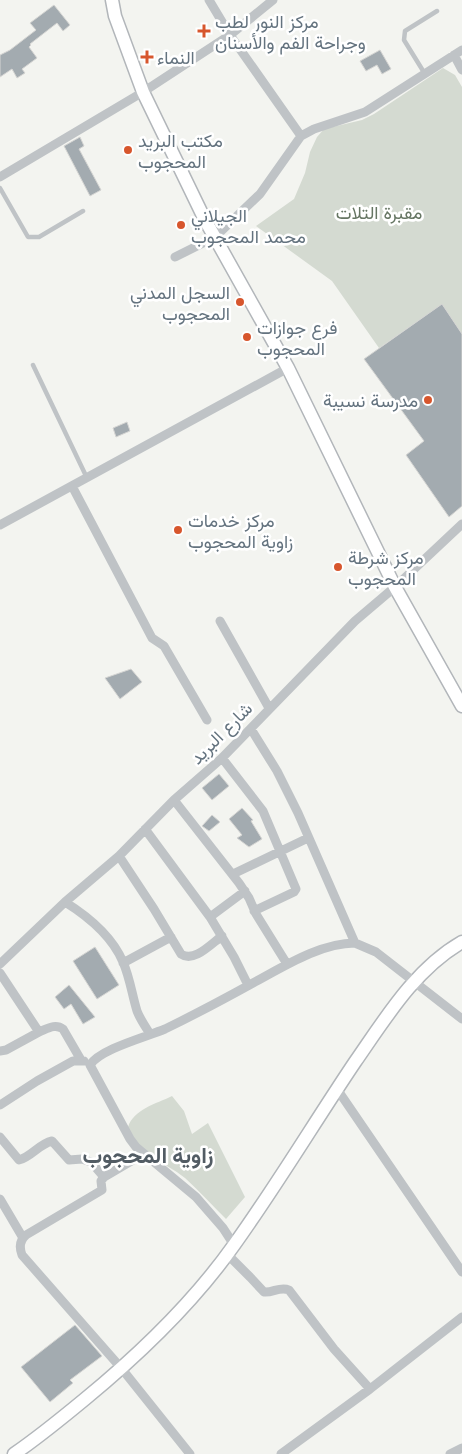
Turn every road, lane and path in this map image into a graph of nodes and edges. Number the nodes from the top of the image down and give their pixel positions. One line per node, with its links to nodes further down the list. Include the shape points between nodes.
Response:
1 (112, 0): 9 (street)
2 (209, 0): 5 (street)
3 (273, 0): 5 (street)
4 (437, 11): 8 (lane, via 405,31 403,36)
5 (230, 35): 9 (street); 10 (street)
6 (458, 53): 7 (street); 8 (street)
7 (462, 70)
8 (425, 74): 10 (street, via 365,112 314,128)
9 (143, 92): 11 (street); 14 (street)
10 (301, 136): 14 (street, via 260,194)
11 (0, 177)
12 (0, 188): 13 (lane, via 28,237 38,237)
13 (83, 211)
14 (215, 237): 15 (street); 17 (street)
15 (175, 258)
16 (32, 365): 18 (lane)
17 (288, 368): 18 (street); 22 (street)
18 (87, 478): 19 (street)
19 (72, 486): 21 (street); 26 (street, via 152,638 162,643)
20 (462, 524): 22 (street, شارع البريد)
21 (0, 526)
22 (395, 588): 24 (street); 25 (street, شارع البريد, via 355,621)
23 (220, 621): 25 (street)
24 (462, 706)
25 (269, 708): 27 (street, شارع البريد)
26 (207, 720)
27 (251, 728): 28 (street, شارع البريد); 31 (street, via 277,771)
28 (222, 758): 29 (street, شارع البريد); 32 (street, via 263,811)
29 (174, 800): 30 (street, شارع البريد); 34 (street)
30 (145, 829): 33 (street, شارع البريد); 38 (street)
31 (308, 838): 32 (street); 42 (street)
32 (280, 852): 34 (street); 37 (street, via 296,891)
33 (119, 856): 36 (street, شارع البريد); 40 (street)
34 (232, 874): 35 (street)
35 (245, 891): 37 (street); 38 (street)
36 (66, 902): 43 (street, شارع البريد); 44 (street, via 108,936)
37 (254, 911): 45 (street)
38 (210, 917): 39 (street)
39 (222, 936): 40 (street, via 191,957 181,954); 48 (street)
40 (171, 937): 44 (street)
41 (462, 942): 47 (street)
42 (355, 943): 45 (street, via 332,946); 47 (street, via 376,952)
43 (1, 959)
44 (123, 963): 51 (street, via 137,1011)
45 (287, 964): 48 (street)
46 (0, 973): 50 (street)
47 (415, 981): 49 (street); 55 (street)
48 (248, 985): 51 (street)
49 (462, 1020)
50 (39, 1032): 52 (street); 53 (street, via 59,1026)
51 (150, 1034): 54 (street, via 110,1050)
52 (0, 1051)
53 (81, 1060): 54 (street); 56 (street, via 73,1060)
54 (91, 1062): 58 (street, via 91,1068 130,1139)
55 (337, 1089): 62 (street); 63 (street)
56 (0, 1106)
57 (0, 1137): 59 (street, via 18,1160 52,1141 68,1160 91,1162)
58 (143, 1154): 59 (street); 62 (street, via 196,1197 223,1228)
59 (104, 1177): 61 (street, via 102,1190)
60 (0, 1199): 61 (street)
61 (23, 1238): 66 (street, via 20,1246 22,1255)
62 (231, 1250): 66 (street, via 190,1300); 67 (street, via 264,1292 282,1288 289,1290 334,1349)
63 (459, 1262): 64 (street)
64 (462, 1272)
65 (462, 1317): 67 (street)
66 (122, 1369): 69 (street); 70 (street)
67 (370, 1389): 71 (street)
68 (462, 1448): 72 (street)
69 (14, 1454)
70 (190, 1454)
71 (281, 1454)
72 (450, 1454)

